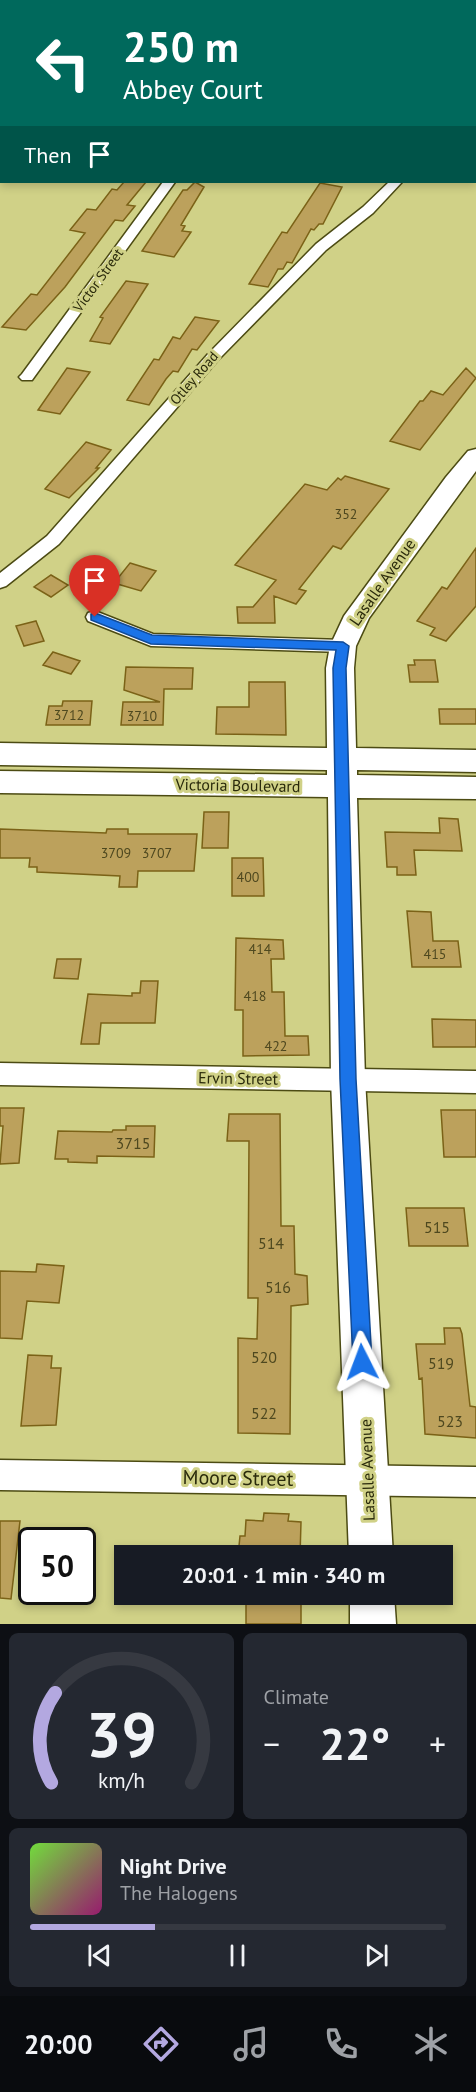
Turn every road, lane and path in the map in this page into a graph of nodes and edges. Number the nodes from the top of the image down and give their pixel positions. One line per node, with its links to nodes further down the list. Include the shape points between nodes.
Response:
1 (168, 183): 3 (street, Victor Street)
2 (395, 183): 5 (street, Otley Road, via 321,247 213,357 53,540)
3 (27, 377)
4 (476, 456): 7 (main road, Lasalle Avenue, via 357,616)
5 (0, 582)
6 (95, 617): 7 (street, via 151,640)
7 (343, 646): 10 (main road, Lasalle Avenue)
8 (0, 754): 10 (main road, Victoria Boulevard)
9 (476, 761): 10 (main road, Victoria Boulevard)
10 (343, 773): 11 (main road, Victoria Boulevard); 12 (main road, Victoria Boulevard); 14 (main road, Lasalle Avenue)
11 (0, 782)
12 (476, 788)
13 (0, 1074): 14 (street, Ervin Street)
14 (348, 1079): 15 (street, Ervin Street); 17 (main road, Lasalle Avenue)
15 (476, 1082)
16 (0, 1475): 17 (street, Moore Street)
17 (368, 1480): 18 (street, Moore Street); 19 (main road, Lasalle Avenue)
18 (476, 1482)
19 (371, 1545)
20 (372, 1605): 21 (main road)
21 (373, 1624)

